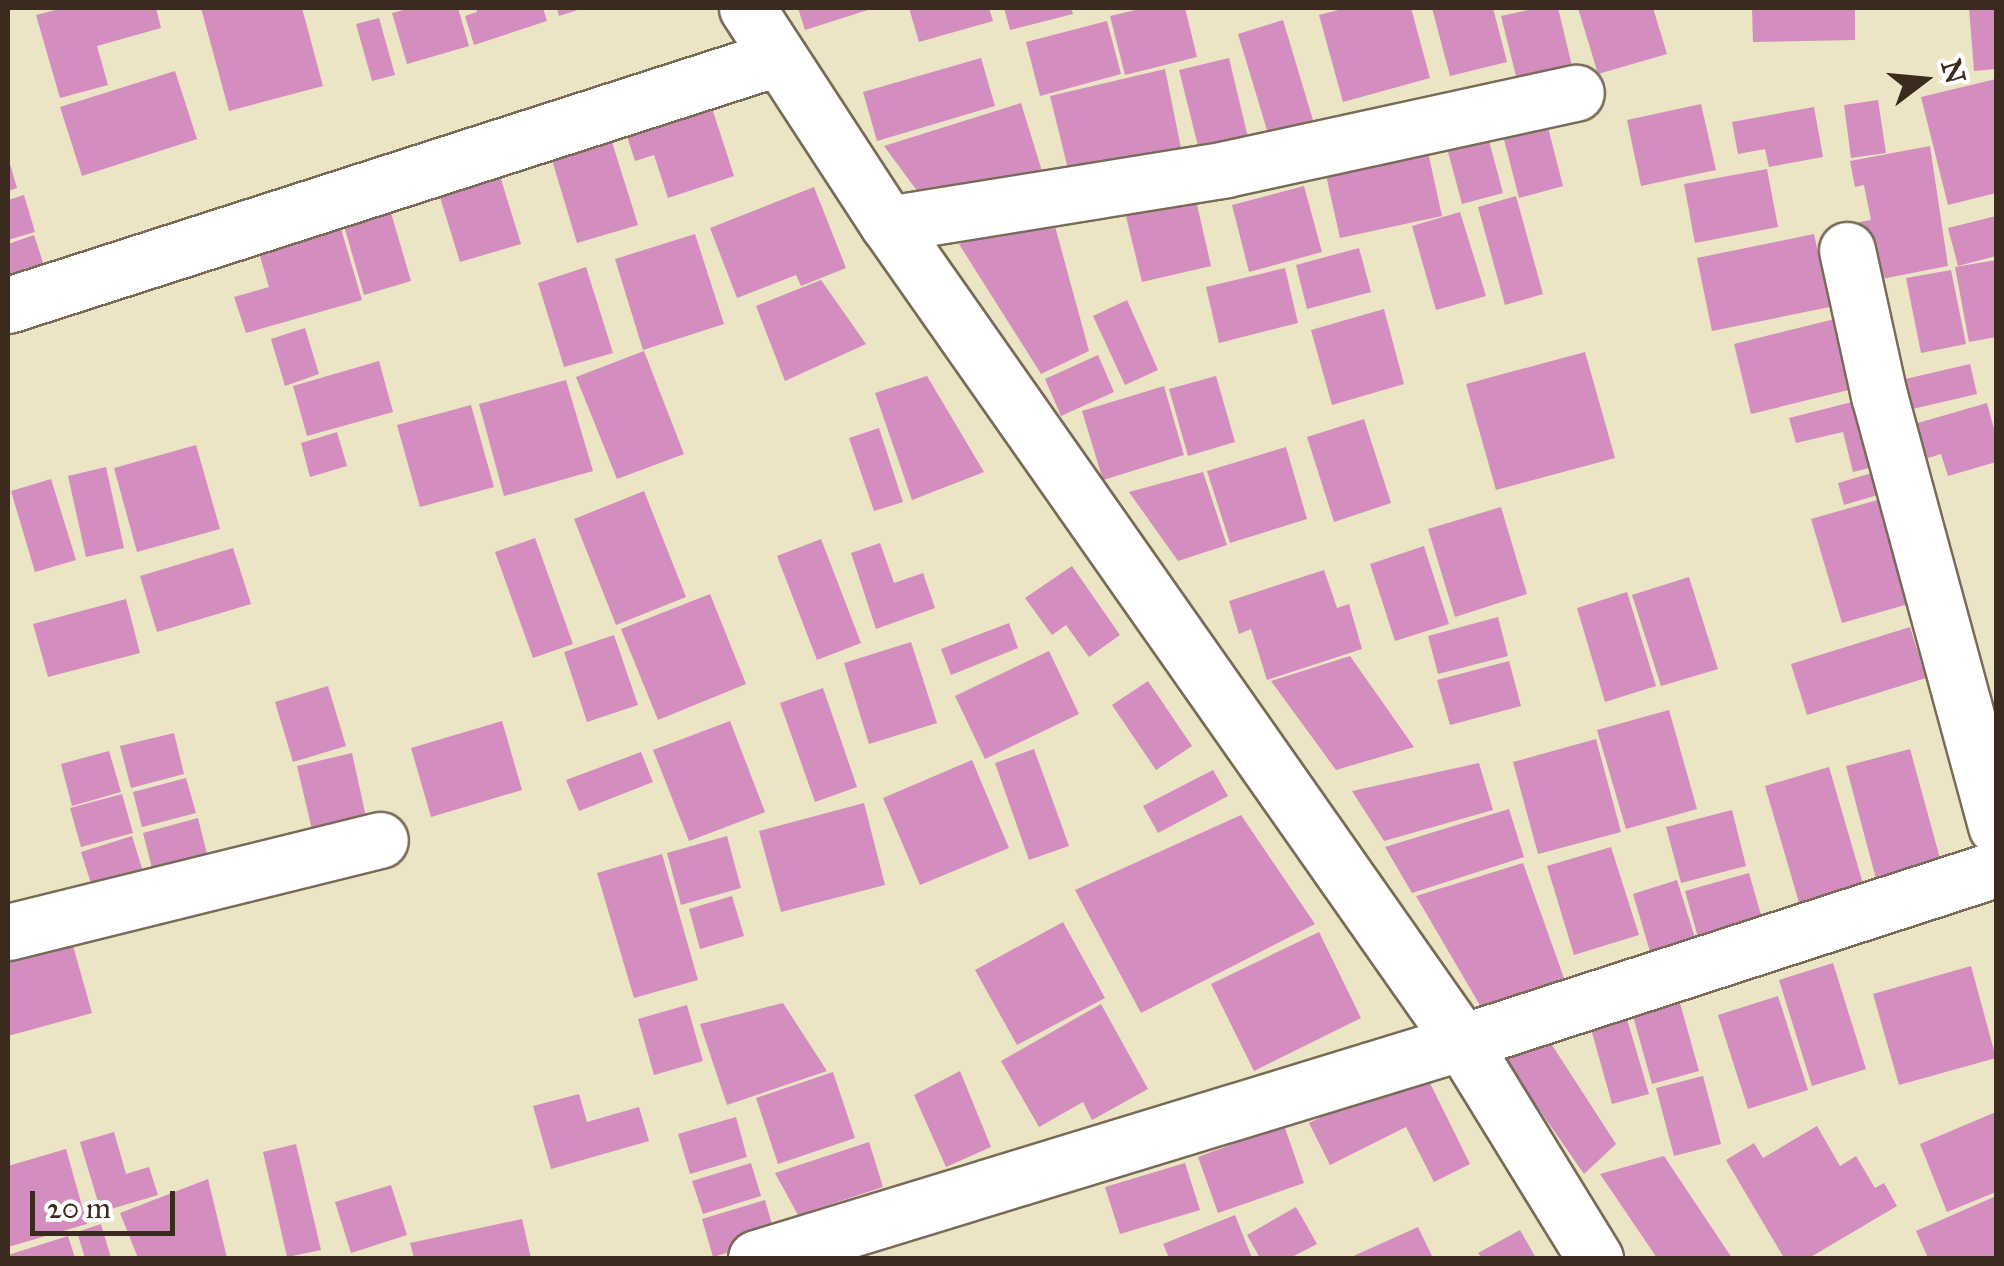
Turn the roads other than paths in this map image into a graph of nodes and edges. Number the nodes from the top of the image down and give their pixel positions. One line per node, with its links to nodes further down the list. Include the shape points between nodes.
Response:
1 (746, 8): 2 (street)
2 (777, 58): 4 (street); 6 (street)
3 (1576, 93): 4 (street, via 1226,169)
4 (888, 224): 10 (street)
5 (1846, 250): 8 (street)
6 (8, 304)
7 (380, 840): 9 (street)
8 (1994, 869): 10 (street)
9 (8, 932)
10 (1462, 1042): 11 (street); 12 (street)
11 (756, 1258)
12 (1595, 1258)

